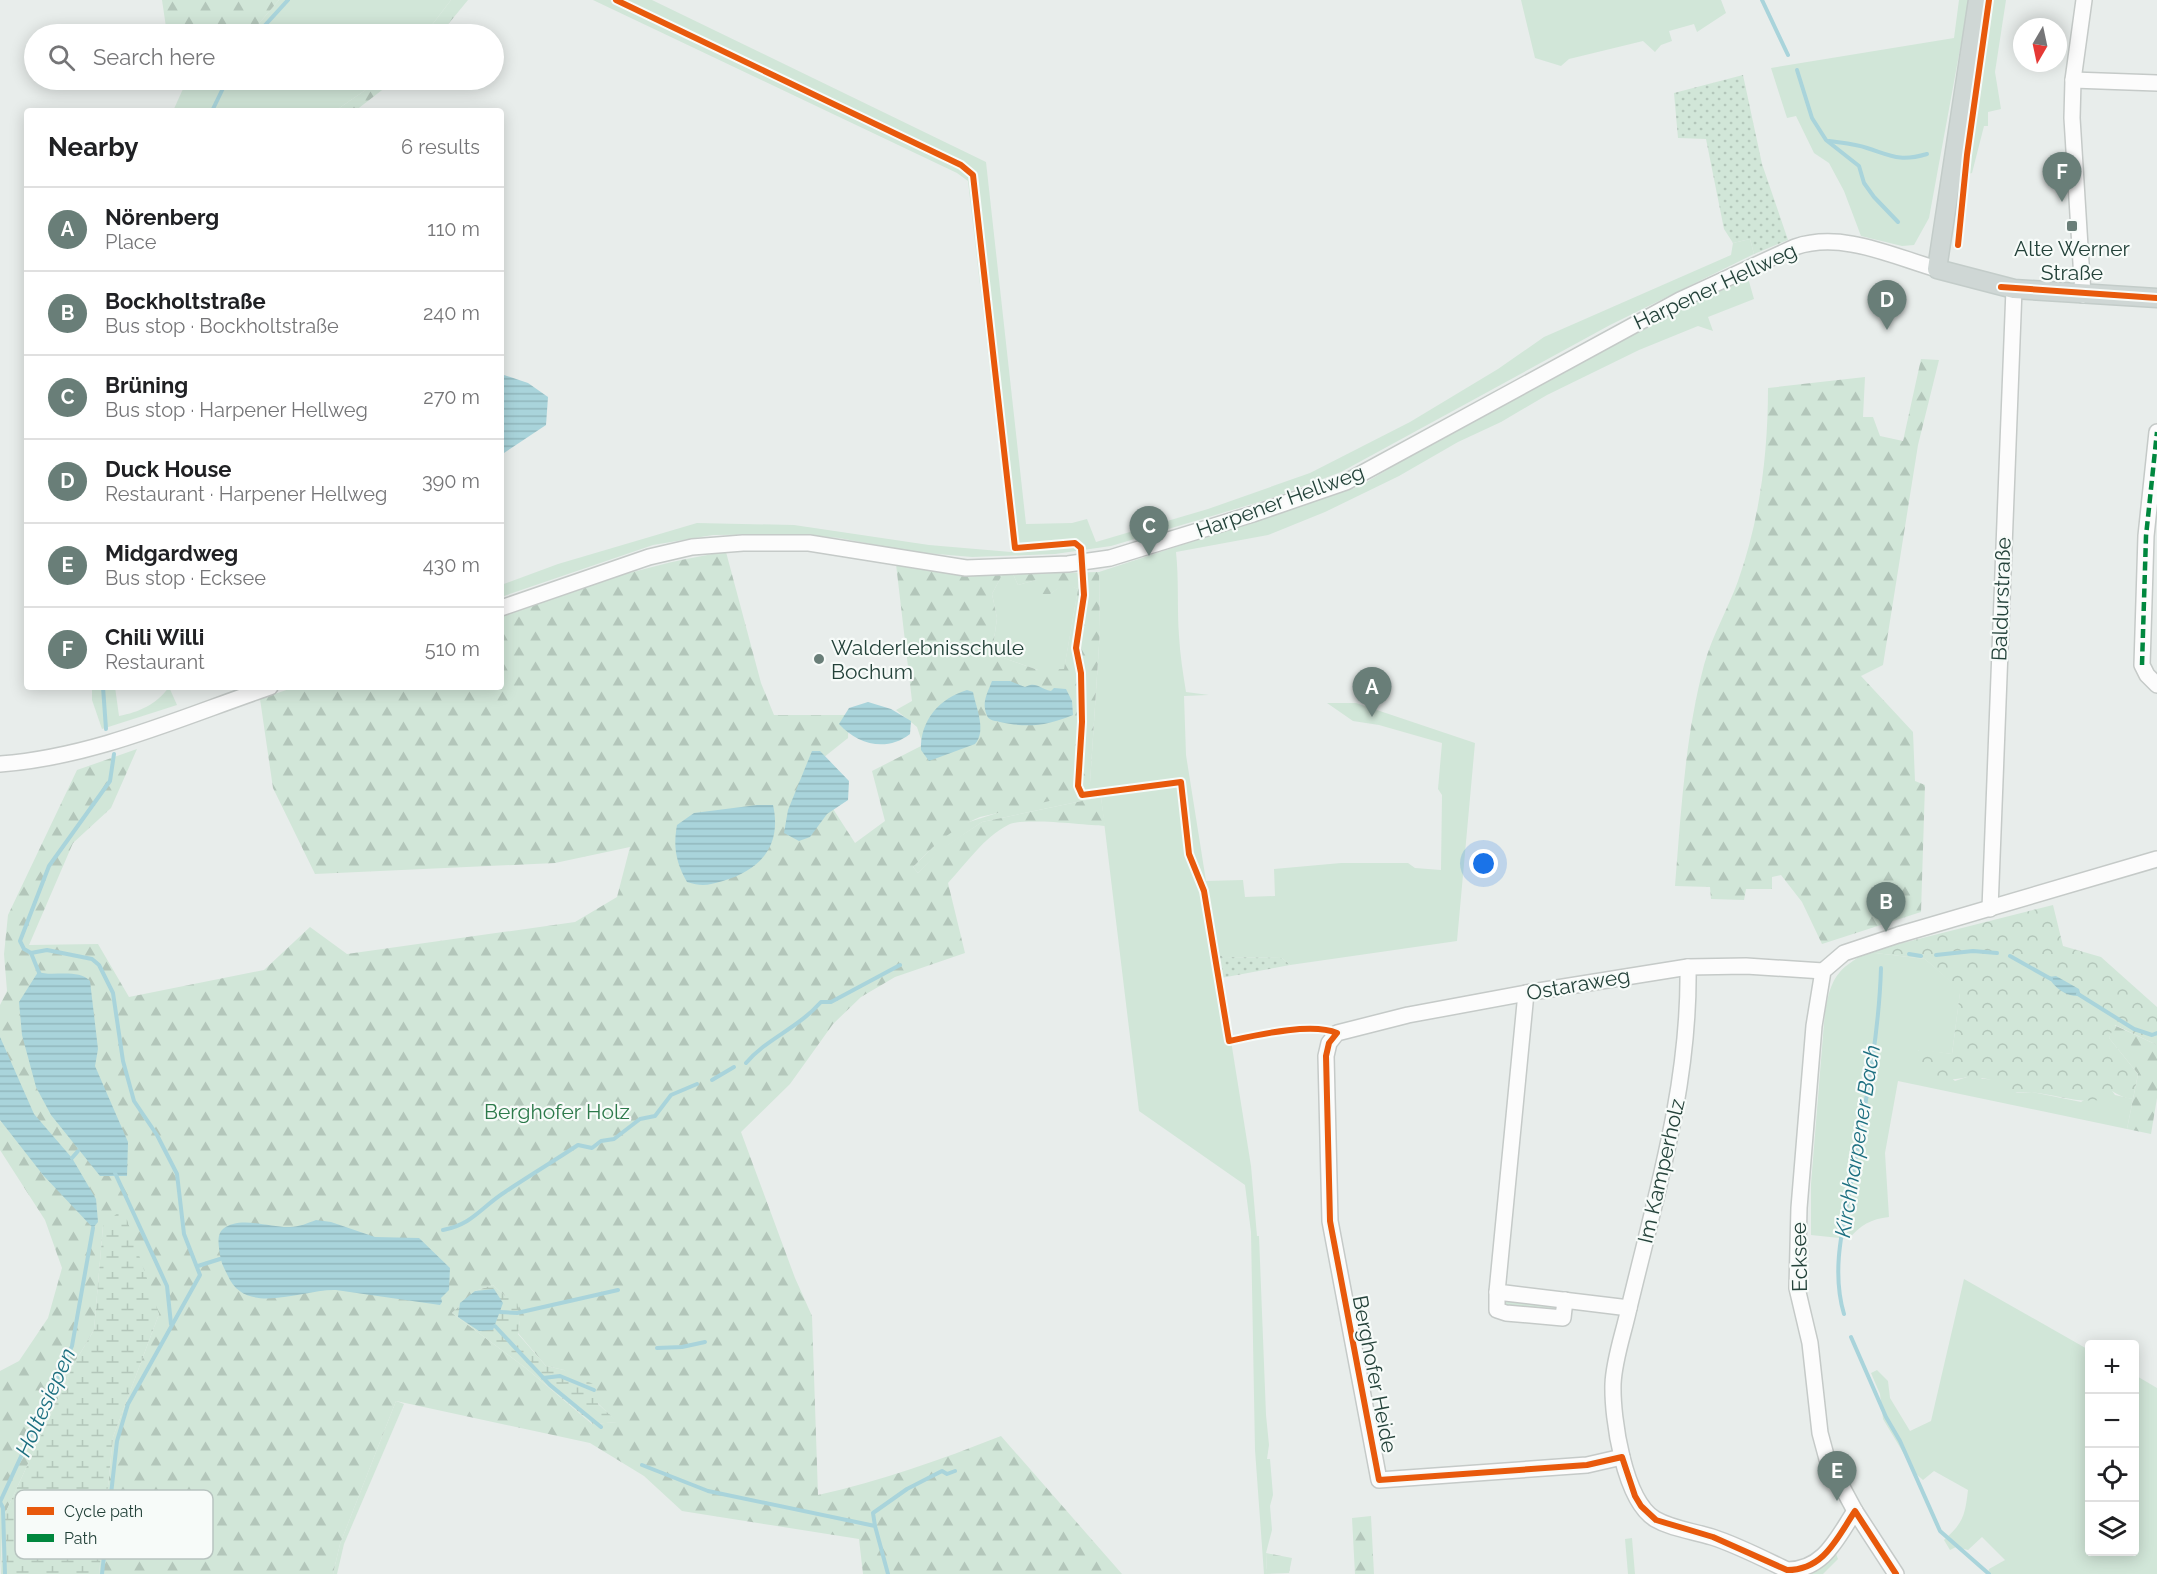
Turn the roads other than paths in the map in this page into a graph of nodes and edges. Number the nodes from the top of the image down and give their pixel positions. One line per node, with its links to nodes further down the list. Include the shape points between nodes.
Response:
1 (1978, 0): 5 (main road)
2 (2084, 0): 3 (street)
3 (2073, 80): 4 (street); 7 (street)
4 (2157, 83)
5 (1937, 269): 6 (main road, Harpener Hellweg); 10 (street, Harpener Hellweg, via 1841,242 1813,241 1795,247 1680,300 1346,482 1110,558 1068,564 966,568 809,543 692,547 649,557)
6 (2014, 289): 7 (main road, Harpener Hellweg); 15 (street, Baldurstraße)
7 (2083, 295): 8 (main road, Harpener Hellweg)
8 (2157, 298)
9 (2157, 432): 11 (street, via 2146,536 2142,664)
10 (504, 607)
11 (2157, 685)
12 (261, 690): 13 (street, via 96,747 38,761)
13 (0, 764)
14 (2157, 860): 15 (street)
15 (1990, 909): 16 (street, via 1898,934 1844,953)
16 (1828, 965): 17 (street, Ostaraweg); 22 (street, Ecksee, via 1814,1026 1799,1208 1797,1288 1810,1343 1820,1433 1827,1459)
17 (1688, 967): 18 (street, Ostaraweg); 20 (street, Im Kamperholz, via 1687,1030 1679,1095)
18 (1526, 993): 19 (street, Ostaraweg); 20 (street, via 1497,1292)
19 (1337, 1033): 21 (street, Berghofer Heide, via 1326,1056 1330,1221 1379,1480 1587,1466)
20 (1629, 1308): 21 (street, via 1613,1383)
21 (1622, 1457): 22 (street, via 1635,1496 1656,1520 1713,1537 1787,1570 1800,1570 1823,1558)
22 (1855, 1511): 23 (street, Ecksee)
23 (1896, 1574)

